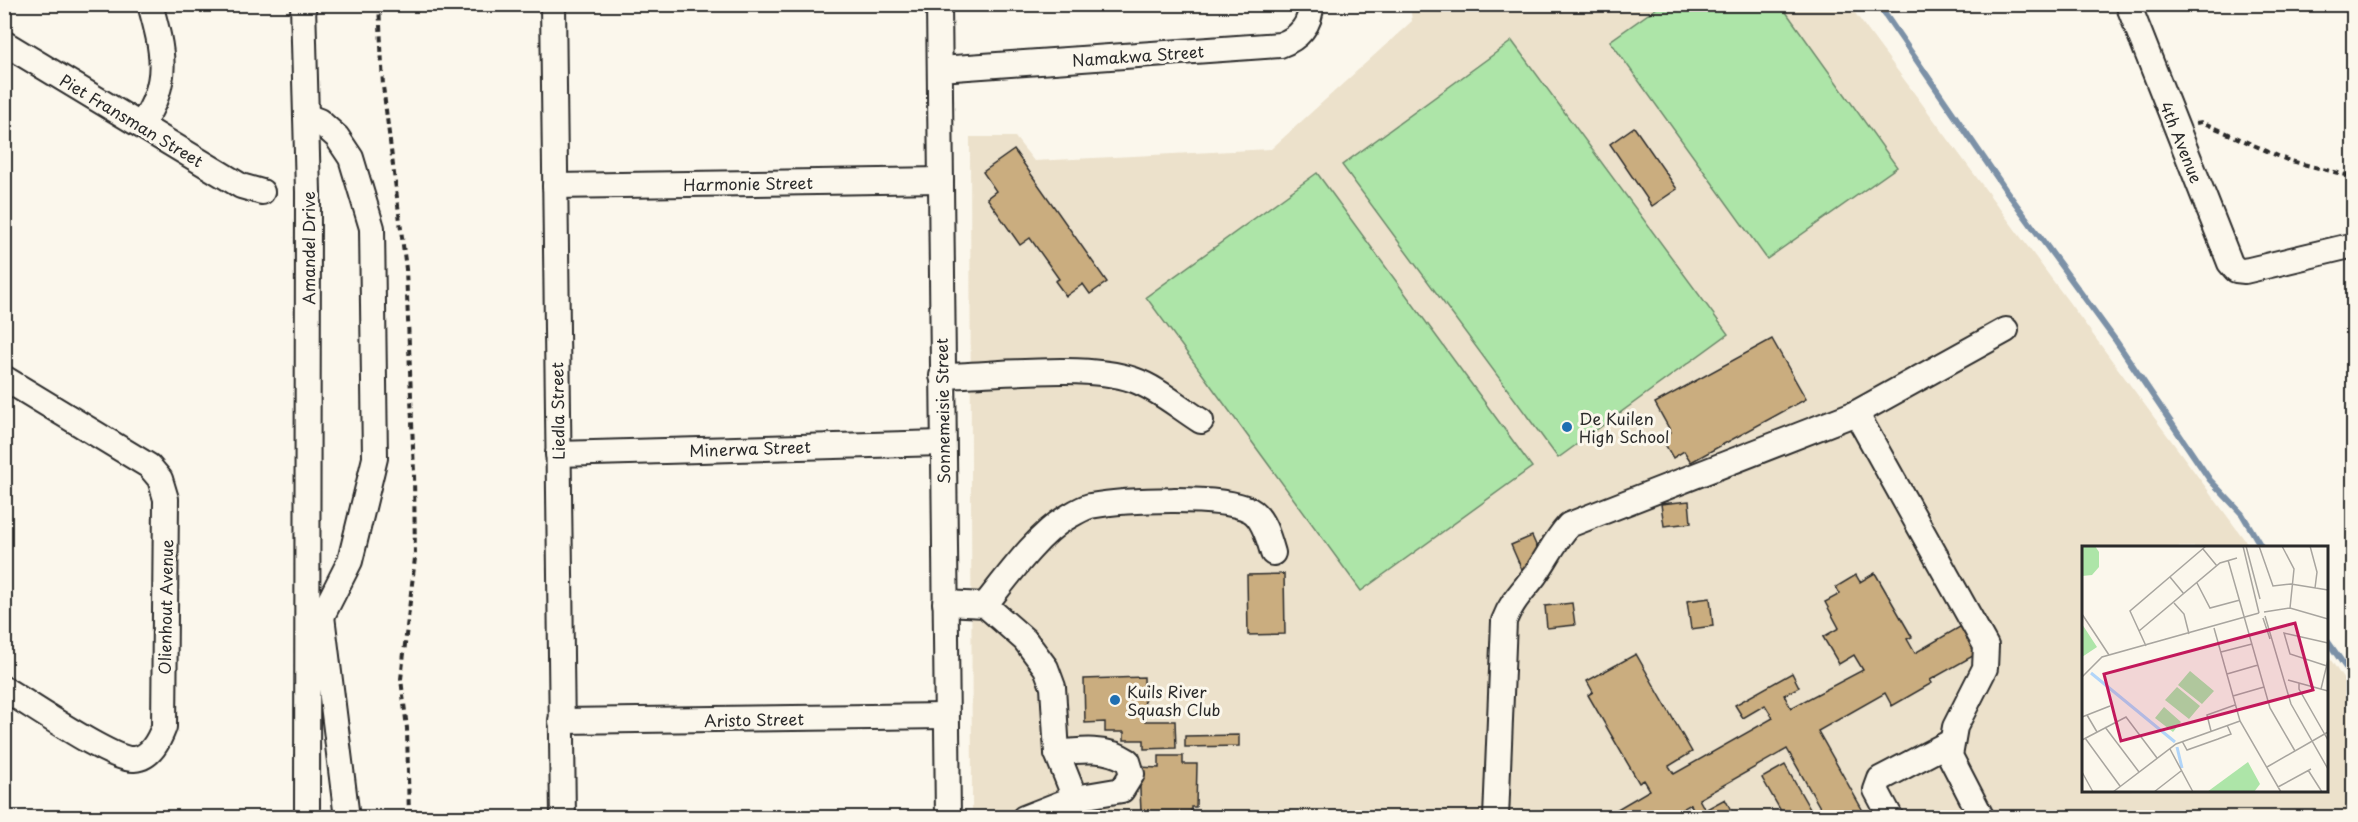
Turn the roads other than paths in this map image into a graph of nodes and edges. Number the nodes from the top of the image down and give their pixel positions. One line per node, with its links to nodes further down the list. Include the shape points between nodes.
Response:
1 (150, 4): 10 (street, via 163,52 163,74 150,112)
2 (303, 4): 9 (street, Amandel Drive)
3 (553, 4): 12 (street, Liedla Street)
4 (939, 4): 8 (street, Sonnemeisie Street)
5 (1311, 4): 8 (street, Namakwa Street, via 1308,21 1299,35 1280,45)
6 (2128, 4): 14 (street, 4th Avenue, via 2236,270)
7 (4, 43): 10 (street, Piet Fransman Street)
8 (940, 69): 11 (street, Sonnemeisie Street)
9 (306, 116): 22 (street, Amandel Drive); 26 (street, via 319,121 337,137 351,158 372,228 375,458 350,561)
10 (141, 125): 13 (street, Piet Fransman Street, via 241,186)
11 (941, 180): 12 (street, Harmonie Street); 16 (street, Sonnemeisie Street)
12 (555, 186): 21 (street, Liedla Street)
13 (262, 192)
14 (2354, 245)
15 (2006, 330): 18 (street)
16 (942, 376): 19 (street, via 1112,374 1136,381); 20 (street, Sonnemeisie Street)
17 (4, 378): 27 (street, Olienhout Avenue, via 149,466 160,479 166,498 164,727 159,742 147,754 134,759 112,754)
18 (1856, 413): 30 (street, via 1986,646 1985,668); 38 (street, via 1569,525 1558,537 1534,576 1510,604 1504,621)
19 (1201, 421)
20 (942, 442): 21 (street, Minerwa Street); 24 (street, Sonnemeisie Street)
21 (558, 454): 29 (street, Liedla Street)
22 (309, 492): 26 (street, Amandel Drive); 33 (street, Amandel Drive)
23 (1273, 553): 25 (street, via 1264,527 1252,510 1226,502 1126,502 1088,507 1063,520 1026,555)
24 (945, 603): 25 (street); 28 (street, Sonnemeisie Street)
25 (985, 605): 31 (street, via 1025,640 1046,668 1053,687)
26 (322, 616): 34 (street, Amandel Drive)
27 (4, 689)
28 (946, 716): 29 (street, Aristo Street); 36 (street, Sonnemeisie Street)
29 (561, 721): 35 (street, Liedla Street)
30 (1951, 742): 39 (street, via 1880,779 1876,790); 40 (street, via 1950,756)
31 (1057, 753): 32 (street); 32 (street, via 1110,753 1120,755 1132,767 1122,790)
32 (1075, 798): 37 (street)
33 (307, 818)
34 (347, 818)
35 (563, 818)
36 (948, 818)
37 (1023, 818)
38 (1496, 818)
39 (1891, 818)
40 (1982, 818)

